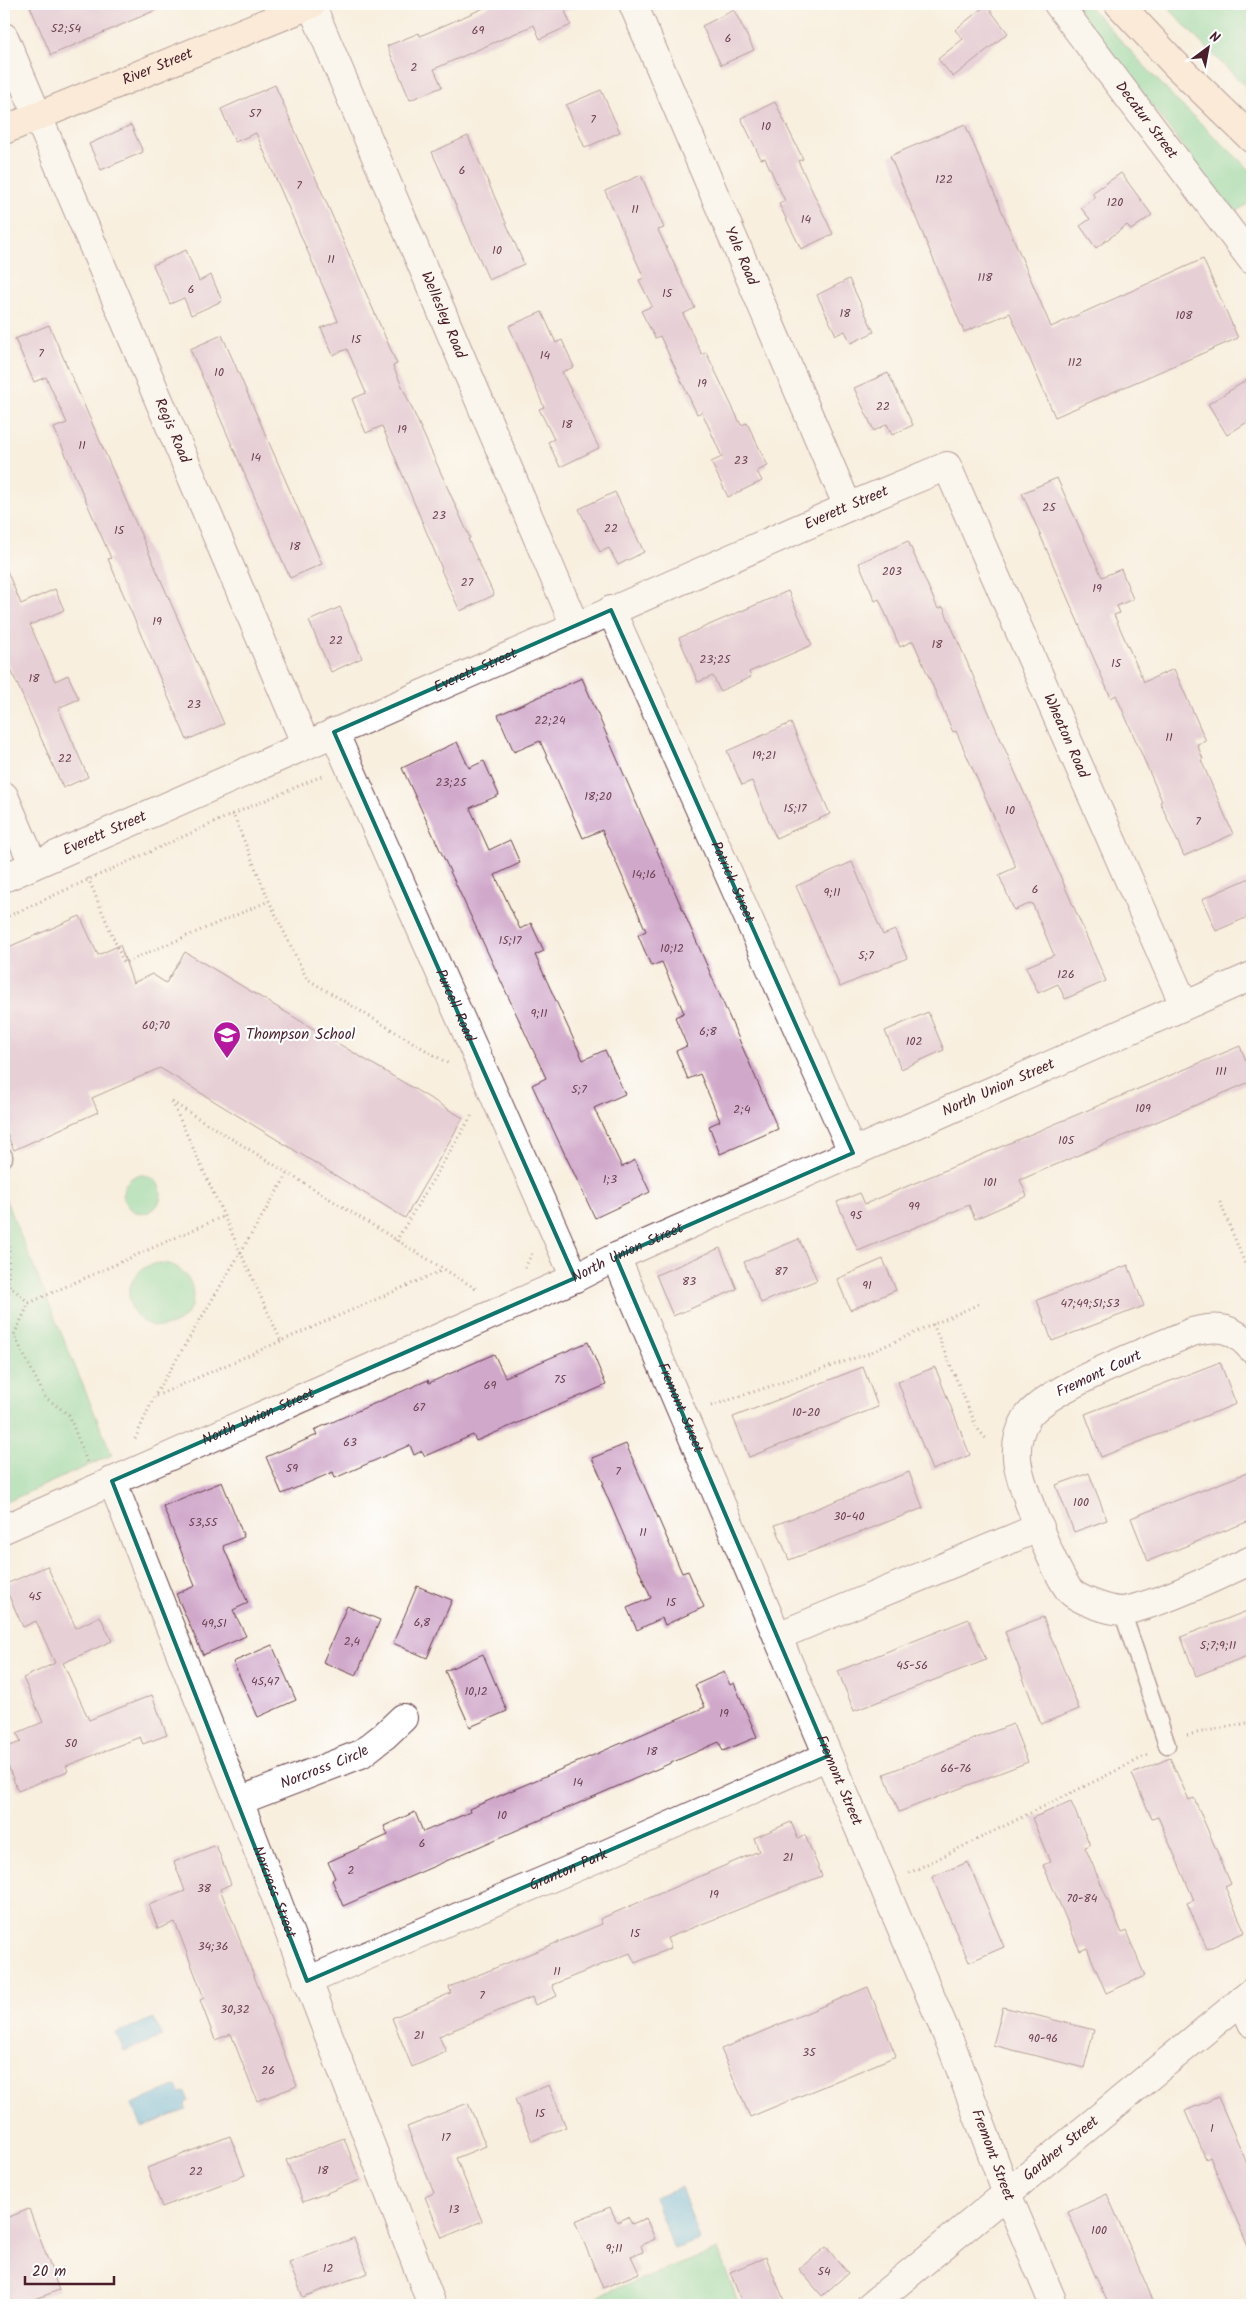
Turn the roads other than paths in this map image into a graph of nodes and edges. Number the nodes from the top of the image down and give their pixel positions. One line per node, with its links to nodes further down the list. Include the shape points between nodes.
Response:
1 (311, 4): 6 (street, River Street); 14 (street, Wellesley Road)
2 (633, 4): 12 (street, Yale Road)
3 (1058, 4): 9 (street, Decatur Street)
4 (1119, 4): 8 (street)
5 (4, 37): 6 (street, Regis Road)
6 (37, 115): 7 (street, River Street); 16 (street, Regis Road)
7 (4, 130)
8 (1252, 139)
9 (1244, 232): 10 (street, Decatur Street)
10 (1252, 260)
11 (948, 466): 12 (street, Everett Street); 21 (street, Wheaton Road)
12 (848, 506): 13 (street, Everett Street)
13 (612, 610): 14 (street, Everett Street); 22 (street, Patrick Street)
14 (575, 626): 15 (street, Everett Street)
15 (334, 732): 16 (street, Everett Street); 24 (street, Purcell Road)
16 (306, 745): 18 (street, Everett Street)
17 (4, 796): 18 (street)
18 (33, 864): 19 (street, Everett Street)
19 (4, 878)
20 (1252, 976): 21 (street, North Union Street)
21 (1184, 1005): 22 (street, North Union Street)
22 (853, 1153): 23 (street, North Union Street)
23 (616, 1257): 24 (street, North Union Street); 31 (street, Fremont Street)
24 (576, 1278): 26 (street, North Union Street)
25 (1252, 1349): 27 (street, Fremont Court, via 1229,1330 1211,1327 1192,1332 1067,1386 1043,1402 1026,1418 1017,1440 1022,1482)
26 (104, 1484): 28 (street, North Union Street); 35 (street, Norcross Street)
27 (1040, 1527): 30 (street, Fremont Court, via 1071,1592 1092,1603); 31 (street)
28 (4, 1529)
29 (1252, 1560): 30 (street, via 1171,1597)
30 (1122, 1611): 33 (lane)
31 (778, 1636): 34 (street, Fremont Street)
32 (402, 1718): 35 (street, Norcross Circle, via 361,1754)
33 (1167, 1745)
34 (828, 1756): 36 (street, Granton Park); 38 (street, Fremont Street, via 952,2047)
35 (239, 1801): 36 (street, Norcross Street)
36 (307, 1981): 39 (street, Norcross Street)
37 (1249, 2005): 38 (street, Gardner Street)
38 (1007, 2194): 40 (street, Gardner Street); 41 (street, Fremont Street)
39 (432, 2305)
40 (871, 2305)
41 (1054, 2305)

